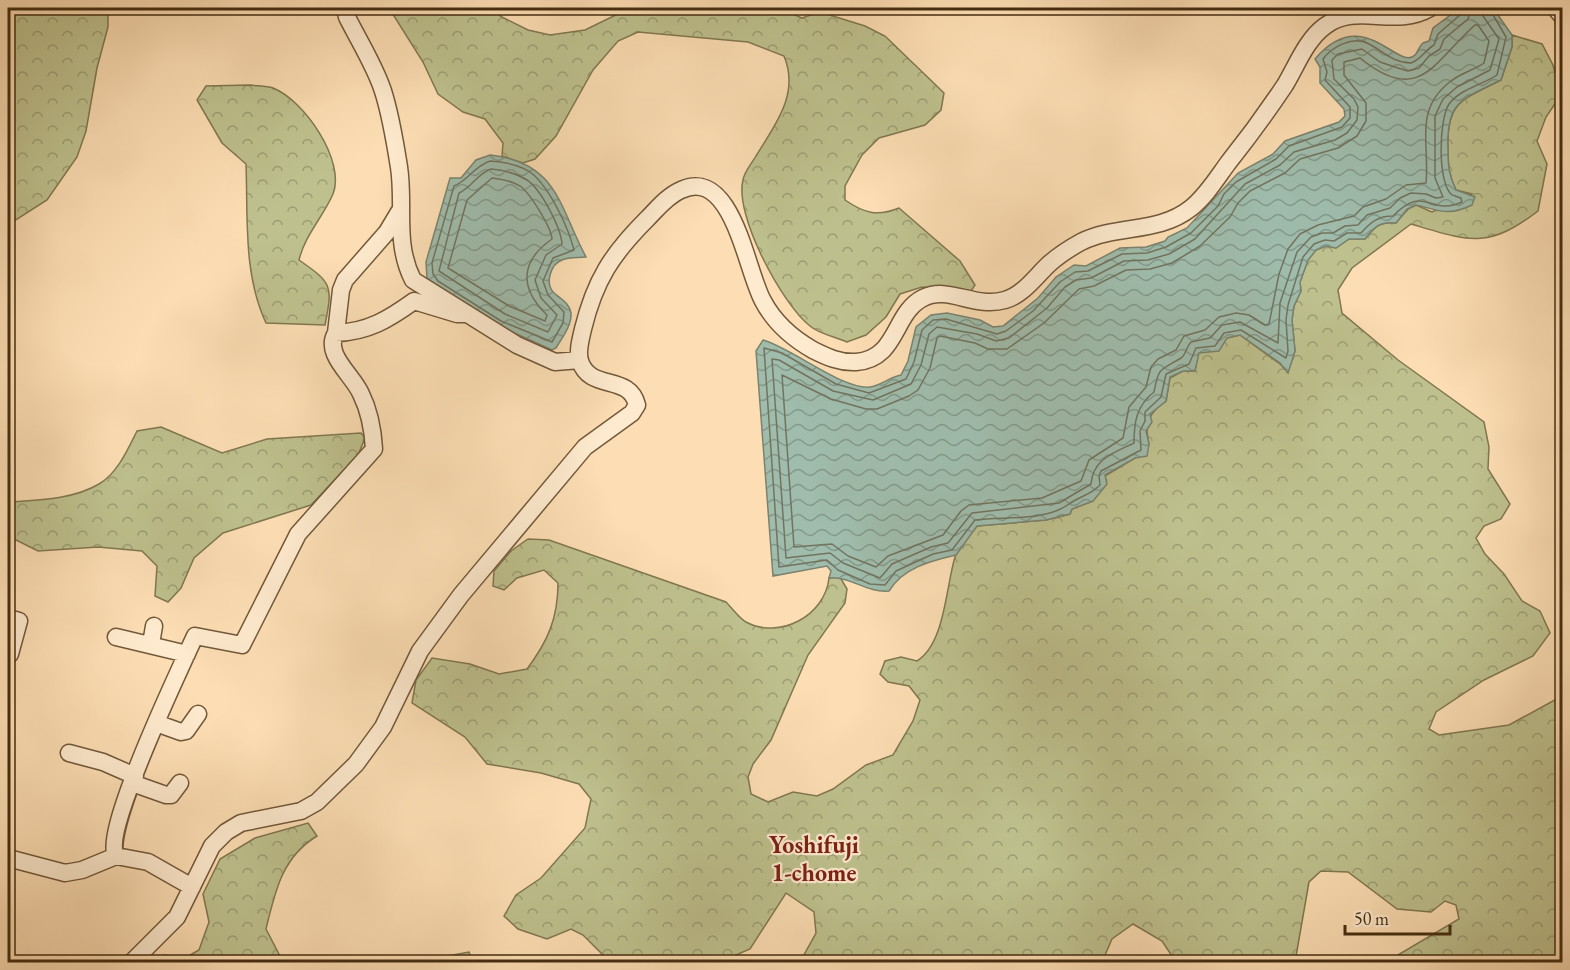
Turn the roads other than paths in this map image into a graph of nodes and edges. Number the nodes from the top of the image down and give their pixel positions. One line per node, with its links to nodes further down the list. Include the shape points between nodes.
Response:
1 (345, 8): 5 (street, via 382,89 400,171)
2 (1430, 8): 8 (street, via 1391,19 1341,17 1326,25 1306,48 1236,153 1191,208 1150,227 1114,230 1078,244 1005,300 975,303 941,294 921,298 910,307 891,342 869,359 857,362 834,360 786,331 760,297 723,200 702,187 680,190 609,261 590,301 581,336)
3 (1555, 8): 4 (street)
4 (1563, 16)
5 (399, 212): 6 (street, via 401,246 413,279); 7 (street, via 387,232 345,280)
6 (465, 314): 7 (street, via 414,302 374,327); 8 (street, via 555,362)
7 (336, 333): 14 (street, via 332,347 361,393 374,434 374,449 298,534 242,645 195,636)
8 (580, 360): 22 (street, via 596,379 628,388 637,405 632,413 585,447 461,595 420,651 383,727 335,787 301,811 241,823 226,832 212,846)
9 (8, 618): 13 (street, via 20,621)
10 (154, 626): 12 (street)
11 (116, 637): 12 (street)
12 (151, 644): 14 (street)
13 (11, 654)
14 (187, 654): 16 (street)
15 (198, 714): 16 (street, via 186,731)
16 (156, 723): 18 (street)
17 (69, 753): 18 (street, via 103,762)
18 (134, 779): 19 (street, via 166,795 171,795); 20 (street, via 113,838)
19 (180, 783)
20 (116, 856): 21 (street, via 65,873); 22 (street, via 148,862)
21 (8, 858)
22 (192, 887): 23 (street, via 177,917)
23 (132, 963)

